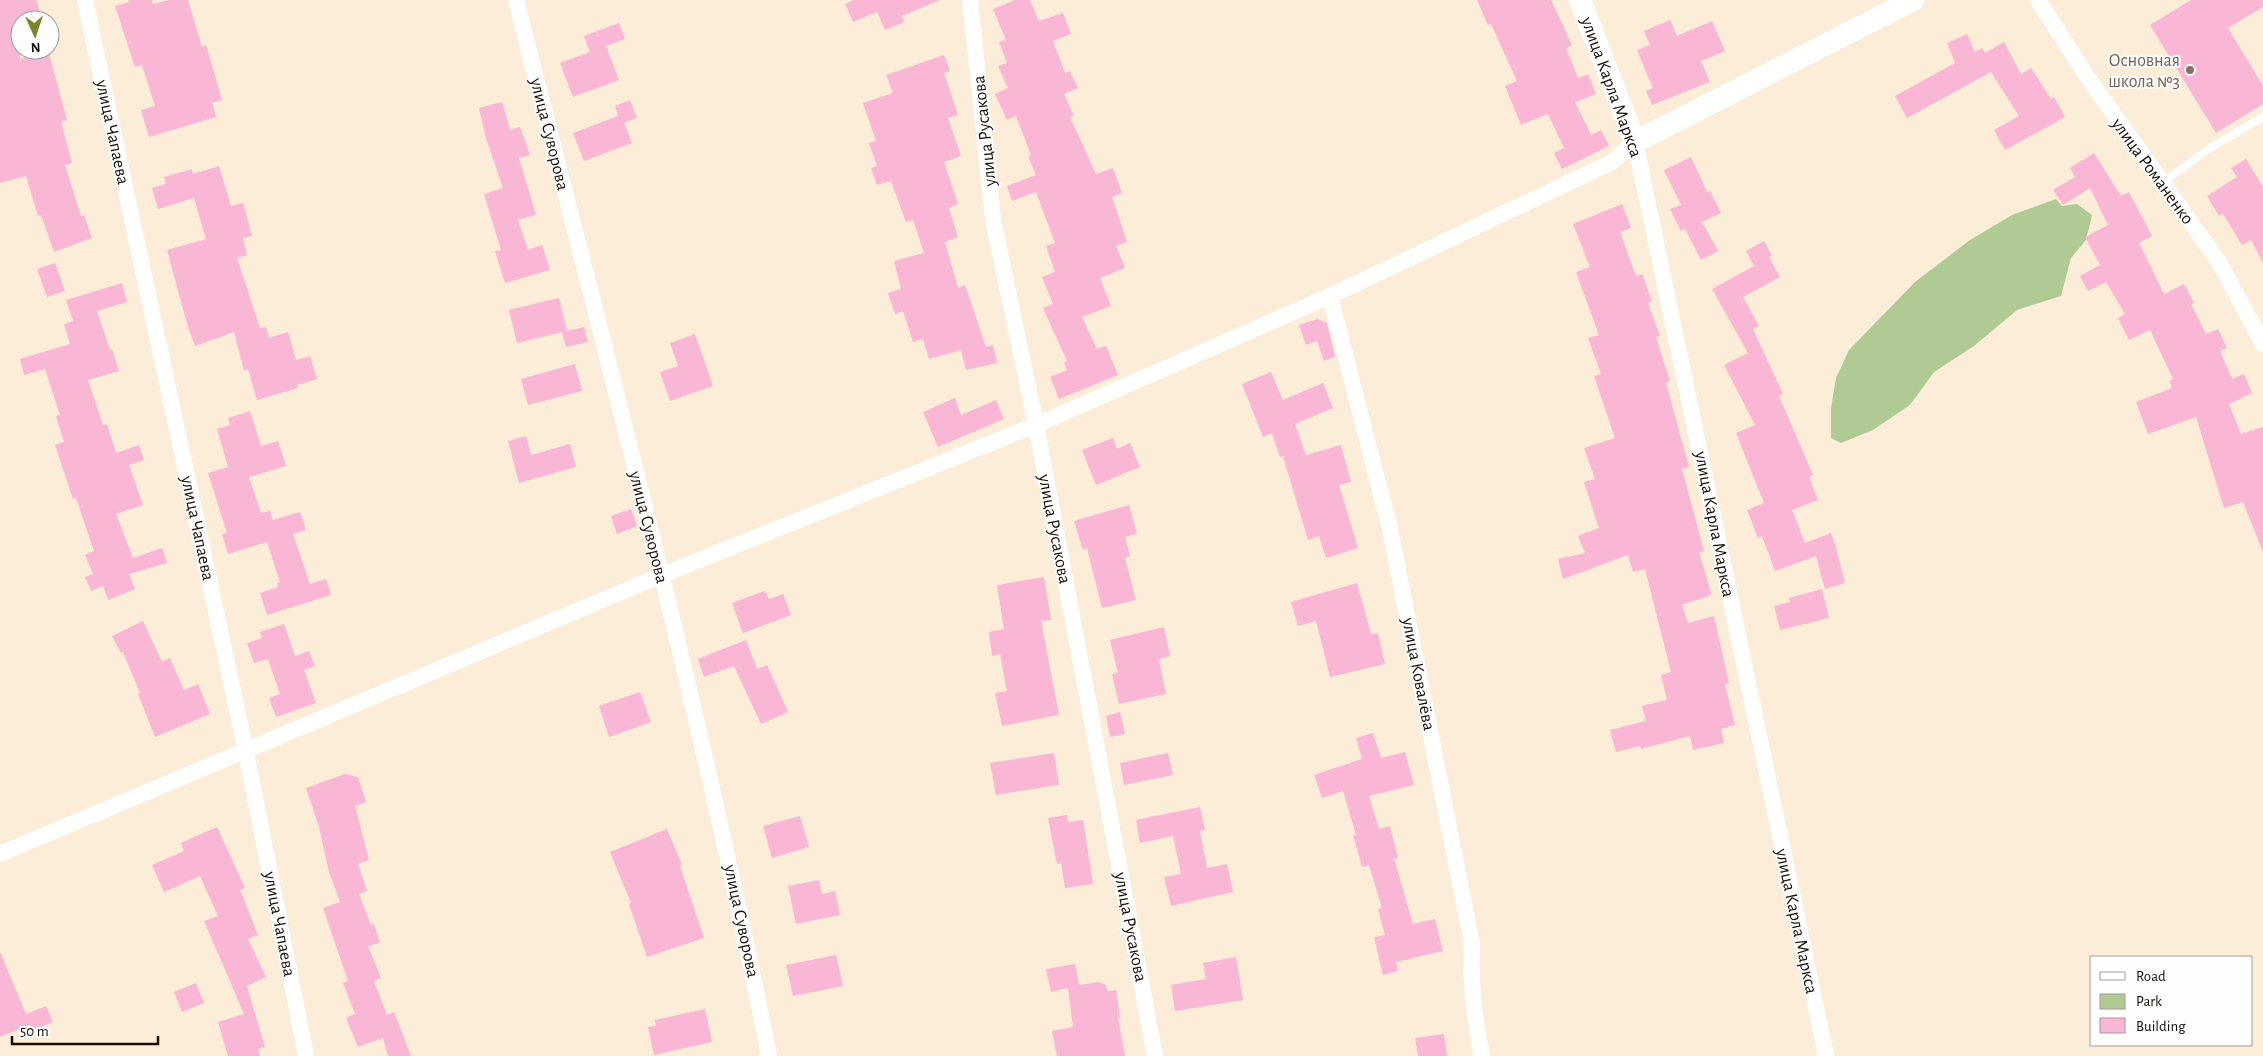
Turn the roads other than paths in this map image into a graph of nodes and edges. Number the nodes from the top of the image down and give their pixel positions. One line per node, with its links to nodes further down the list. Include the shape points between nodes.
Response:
1 (85, 0): 14 (street, улица Чапаева)
2 (516, 0): 13 (street, улица Суворова)
3 (970, 0): 12 (street, улица Русакова, via 993,220)
4 (1580, 0): 8 (street, улица Карла Маркса)
5 (1912, 0): 8 (street)
6 (2038, 0): 9 (street, улица Романенко)
7 (2263, 117): 9 (lane, via 2207,150)
8 (1635, 142): 10 (street, via 1612,162); 20 (street, улица Карла Маркса)
9 (2161, 183): 11 (street, улица Романенко, via 2219,262)
10 (1330, 296): 12 (street); 19 (street, улица Ковалёва, via 1394,548 1472,944 1476,1030)
11 (2263, 344)
12 (1036, 425): 13 (street); 18 (street, улица Русакова)
13 (662, 575): 14 (street); 17 (street, улица Суворова, via 736,890)
14 (246, 752): 15 (street); 16 (street, улица Чапаева)
15 (0, 854)
16 (306, 1056)
17 (769, 1056)
18 (1155, 1056)
19 (1482, 1056)
20 (1826, 1056)

